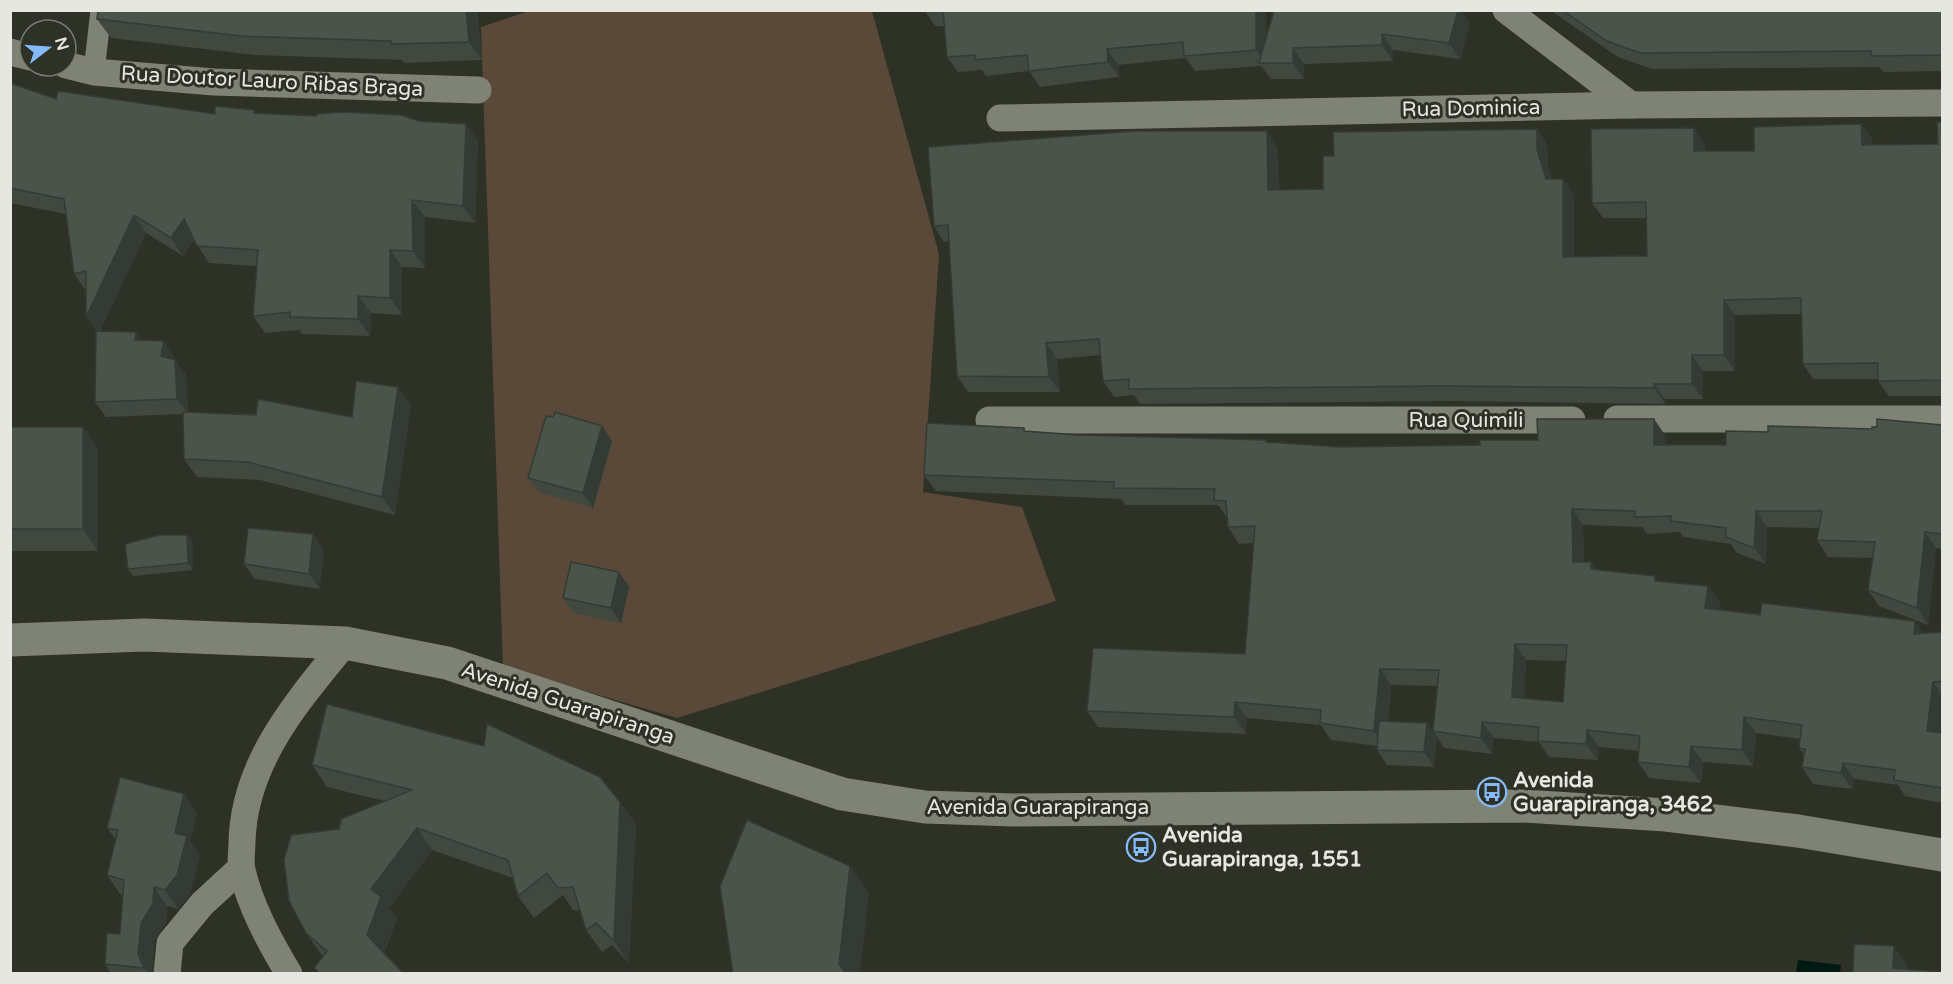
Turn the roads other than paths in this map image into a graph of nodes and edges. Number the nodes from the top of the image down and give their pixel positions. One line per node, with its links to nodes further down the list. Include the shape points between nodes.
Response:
1 (101, 10): 4 (street)
2 (1506, 10): 7 (street)
3 (78, 68): 4 (street, Rua Doutor Lauro Ribas Braga)
4 (94, 72): 5 (street, Rua Doutor Lauro Ribas Braga, via 214,82)
5 (478, 90)
6 (1942, 103): 7 (street, Rua Dominica)
7 (1631, 105): 8 (street, Rua Dominica)
8 (1000, 118)
9 (1942, 419): 10 (street, Rua Quimili)
10 (989, 420)
11 (10, 640): 12 (main road, Avenida Guarapiranga, via 145,635)
12 (345, 643): 13 (main road, Avenida Guarapiranga, via 447,663 842,794 925,807 1013,810 1522,806 1677,816); 14 (street, via 269,744 248,796)
13 (1942, 855)
14 (242, 868): 15 (street, via 202,904 170,943); 16 (street, via 256,911)
15 (167, 974)
16 (289, 974)

